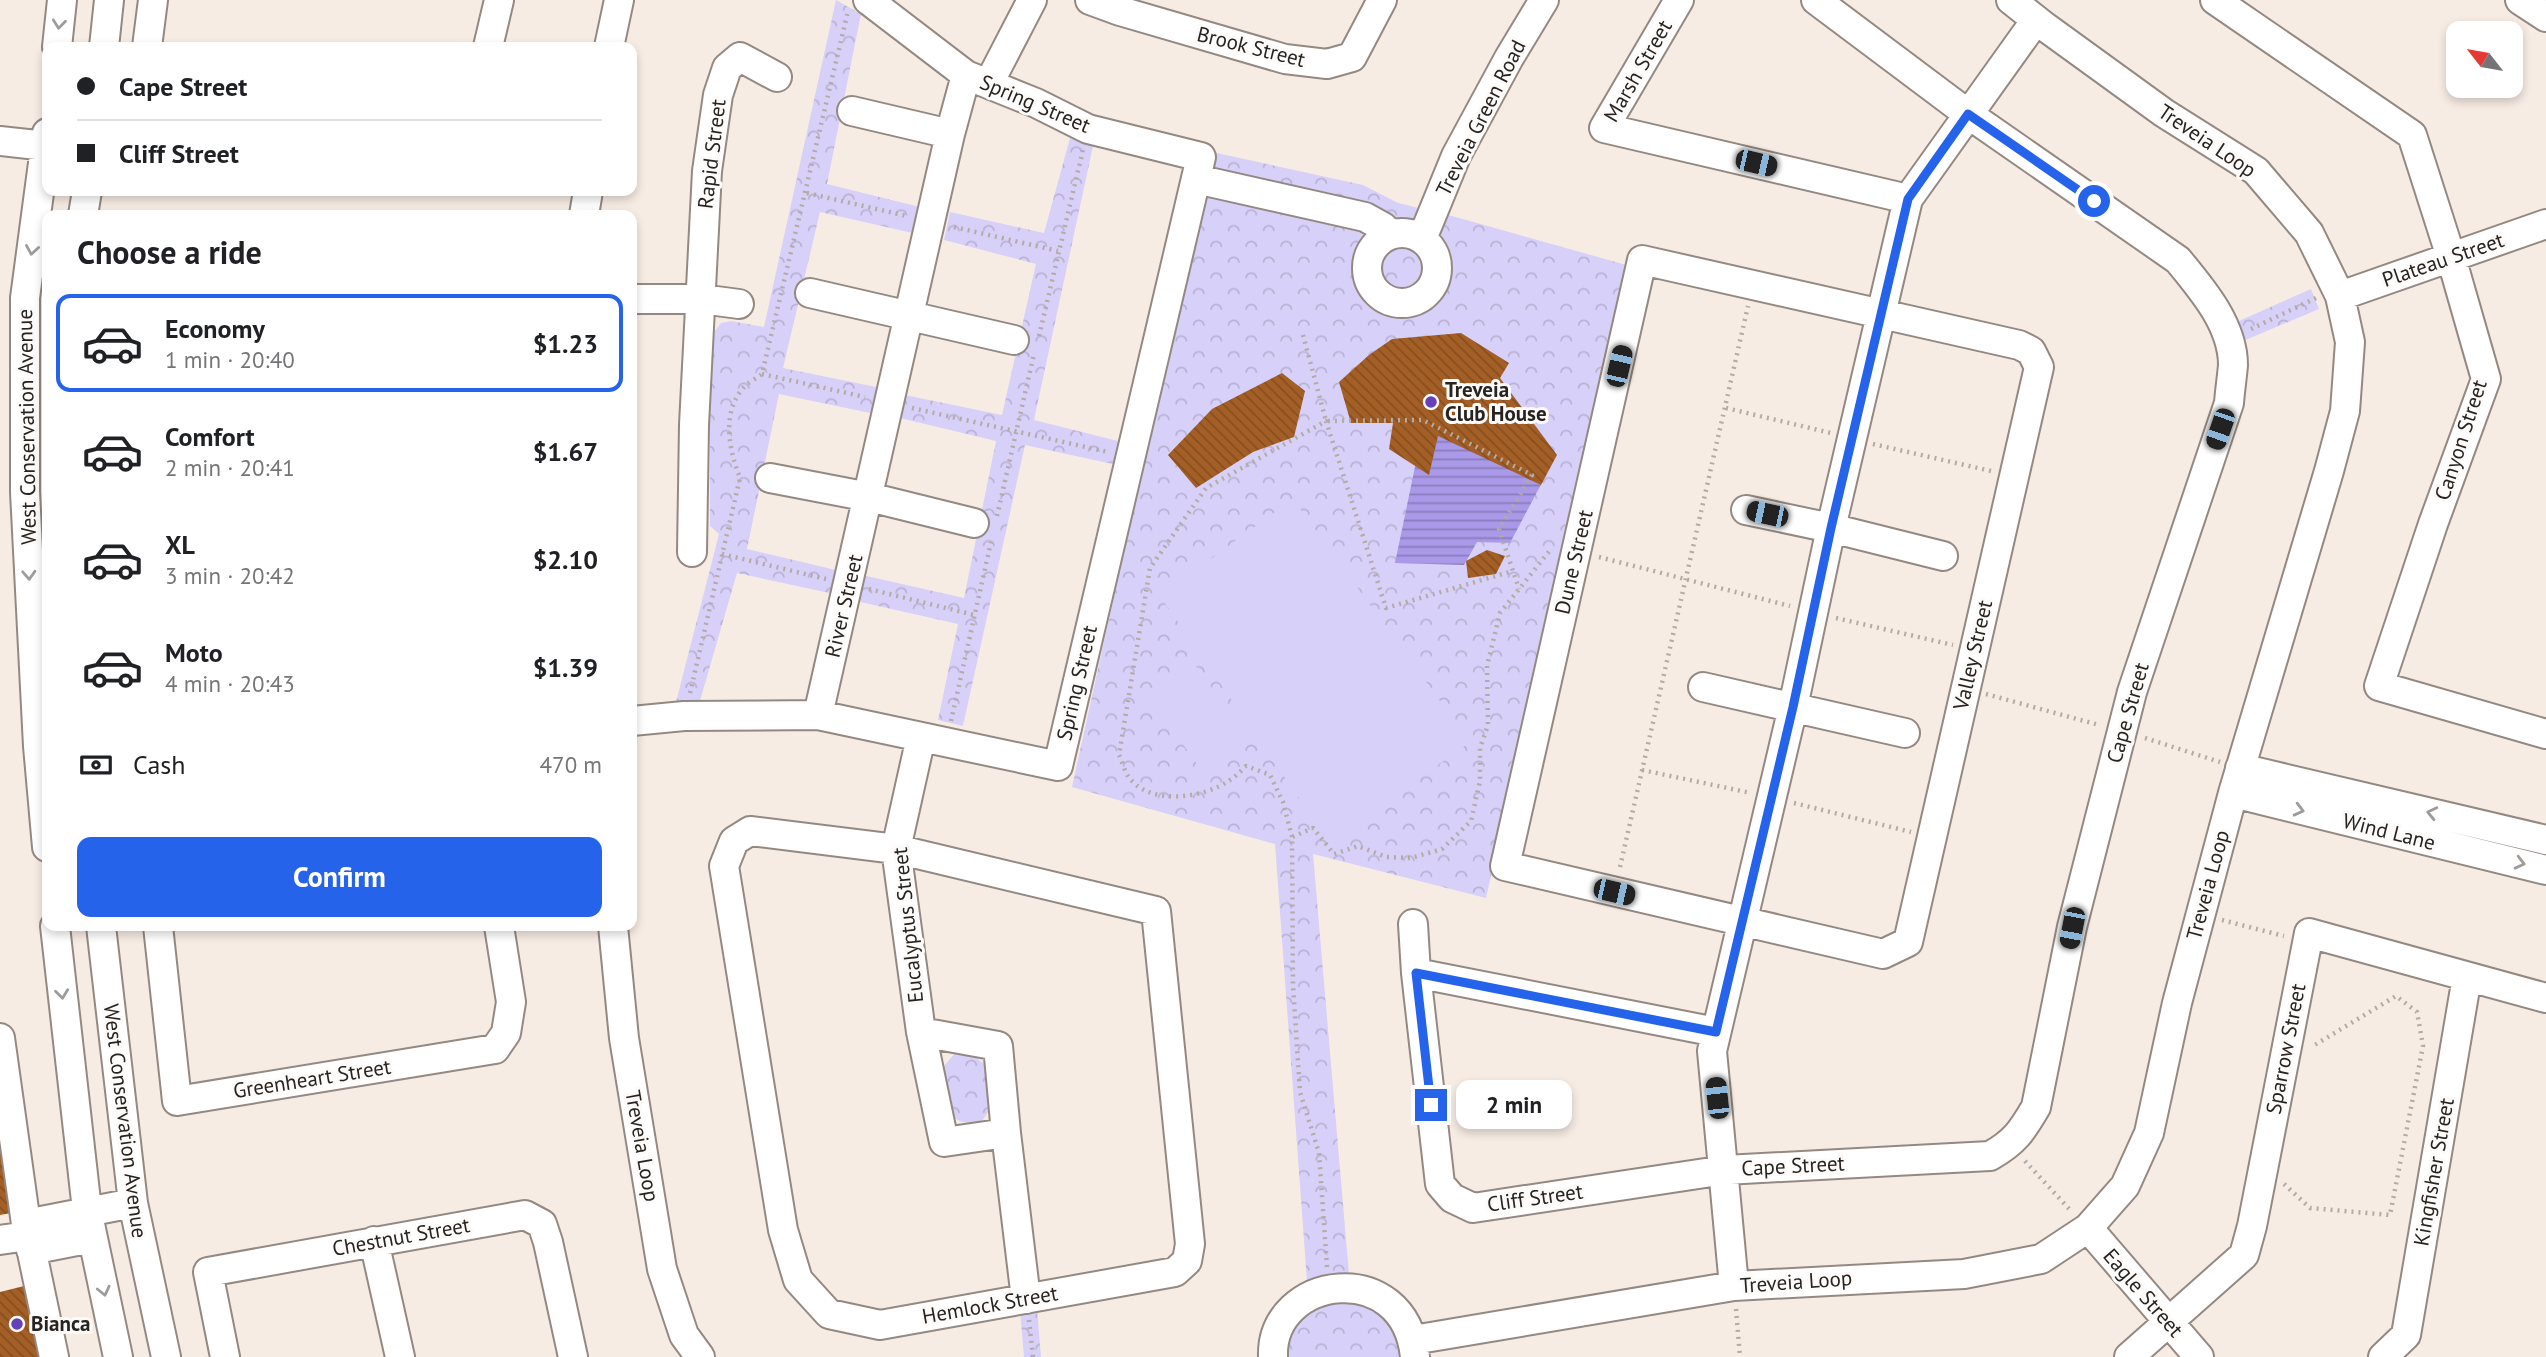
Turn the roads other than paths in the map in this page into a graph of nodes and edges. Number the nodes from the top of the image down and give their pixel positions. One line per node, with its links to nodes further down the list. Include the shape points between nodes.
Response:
1 (62, 0): 19 (street, one-way to 19)
2 (109, 0): 20 (street)
3 (153, 0): 21 (street)
4 (499, 0): 22 (street)
5 (619, 0): 23 (street)
6 (868, 0): 25 (street, Spring Street)
7 (1032, 0): 25 (street)
8 (1090, 0): 9 (street, Brook Street, via 1285,59 1327,64 1352,57)
9 (1382, 0)
10 (1526, 0): 35 (street, Treveia Green Road, via 1444,149)
11 (1544, 0): 35 (street, Treveia Green Road)
12 (1679, 0): 32 (street, Marsh Street, via 1604,128)
13 (1816, 0): 27 (street)
14 (2011, 0): 18 (street, Treveia Loop)
15 (2215, 0): 36 (street, Canyon Street, via 2412,135)
16 (2520, 0): 17 (street)
17 (2546, 17)
18 (2036, 20): 27 (street); 38 (street, Treveia Loop, via 2164,113 2256,171 2309,233)
19 (58, 42)
20 (105, 42)
21 (148, 42)
22 (489, 42)
23 (610, 42)
24 (778, 77): 41 (street, Rapid Street, via 740,57 727,68 718,95 707,171)
25 (978, 79): 28 (street, River Street); 31 (street, Spring Street, via 1088,129 1201,157)
26 (852, 111): 28 (street)
27 (1968, 114): 32 (street); 79 (street, Cape Street, via 2178,260 2203,290 2225,328 2233,362 2229,403 2132,692 2072,928 2036,1107 2022,1132 1990,1156)
28 (950, 134): 44 (street, River Street)
29 (42, 140): 30 (street)
30 (0, 141)
31 (1207, 182): 35 (street, via 1356,215); 59 (street, Spring Street, via 1129,457 1058,765)
32 (1908, 199): 43 (street)
33 (42, 211): 37 (street, West Conservation Avenue, one-way to 37)
34 (2546, 224): 36 (street, Plateau Street)
35 (1407, 235)
36 (2451, 257): 38 (street, Plateau Street); 57 (street, Canyon Street, via 2486,379 2379,686)
37 (37, 282): 61 (street, West Conservation Avenue, one-way to 61, via 25,298 25,492)
38 (2338, 292): 60 (street, Treveia Loop, via 2350,342 2345,411)
39 (810, 293): 44 (street)
40 (637, 299): 41 (street)
41 (701, 299): 42 (street); 51 (street, Rapid Street)
42 (739, 304)
43 (1881, 315): 49 (street); 66 (street, Valley Street, via 2019,345 2031,351 2039,367 1932,838 1908,942 1883,954); 66 (street, Dune Street, via 1643,260 1636,286 1505,866)
44 (911, 317): 45 (street); 47 (street, River Street)
45 (1014, 340)
46 (770, 478): 47 (street)
47 (869, 497): 50 (street); 55 (street, River Street)
48 (1746, 510): 49 (street)
49 (1831, 528): 52 (street); 54 (street)
50 (987, 529)
51 (692, 552)
52 (1943, 556)
53 (1703, 687): 54 (street)
54 (1793, 707): 58 (street); 66 (street)
55 (818, 715): 56 (street, Spring Street); 59 (street, Spring Street)
56 (637, 721)
57 (2544, 726)
58 (1905, 733)
59 (934, 740): 63 (street, Eucalyptus Street)
60 (2236, 781): 62 (street, Wind Lane, one-way to 60); 64 (street, Wind Lane, one-way to 64); 82 (street, Treveia Loop, via 2177,1003 2149,1133 2125,1186)
61 (42, 791)
62 (2546, 840)
63 (896, 849): 75 (street, Eucalyptus Street); 88 (street, Hemlock Street, via 1156,911 1190,1244 1187,1261 1175,1272); 88 (street, Hemlock Street, via 750,831 734,841 723,866 783,1230 798,1280 829,1314 880,1325)
64 (2546, 870)
65 (1413, 923): 72 (street, Cliff Street)
66 (1741, 923): 76 (street)
67 (56, 931): 81 (street, one-way to 81)
68 (102, 931): 80 (street, West Conservation Avenue)
69 (159, 931): 70 (street, Greenheart Street, via 177,1101 495,1049 506,1033 510,1002)
70 (500, 931)
71 (613, 931): 97 (street, Treveia Loop, via 624,1038 662,1269 684,1335)
72 (1416, 973): 76 (street); 79 (street, Cliff Street, via 1440,1184 1452,1198 1474,1208)
73 (2468, 977): 74 (street); 89 (street, Sparrow Street, via 2309,933 2244,1255); 101 (street, Kingfisher Street, via 2406,1335)
74 (2546, 998)
75 (921, 1032): 78 (street, Eucalyptus Street, via 998,1046); 78 (street, Eucalyptus Street, via 944,1142)
76 (1716, 1032): 79 (street, via 1712,1051)
77 (0, 1038): 83 (street)
78 (1006, 1133): 88 (street, Eucalyptus Street)
79 (1724, 1170): 87 (street)
80 (133, 1203): 81 (street); 93 (street, West Conservation Avenue)
81 (87, 1210): 83 (street); 84 (street)
82 (2088, 1228): 87 (street, Treveia Loop, via 2041,1259 1964,1274); 89 (street, Eagle Street)
83 (28, 1237): 84 (street); 85 (street); 91 (street)
84 (92, 1238): 92 (street, one-way to 92)
85 (0, 1240)
86 (374, 1241): 94 (street, Chestnut Street, via 208,1272); 95 (street); 96 (street, Chestnut Street, via 524,1215 542,1224)
87 (1734, 1286): 90 (street, Treveia Loop)
88 (1026, 1299)
89 (2169, 1322): 99 (street, Sparrow Street); 100 (street, Eagle Street)
90 (1414, 1348): 98 (street, via 1404,1320 1390,1304 1371,1292 1328,1288 1291,1311 1278,1329)
91 (54, 1357)
92 (118, 1357)
93 (166, 1357)
94 (225, 1357)
95 (400, 1357)
96 (573, 1357)
97 (700, 1357)
98 (1272, 1357)
99 (2129, 1357)
100 (2199, 1357)
101 (2383, 1357)

